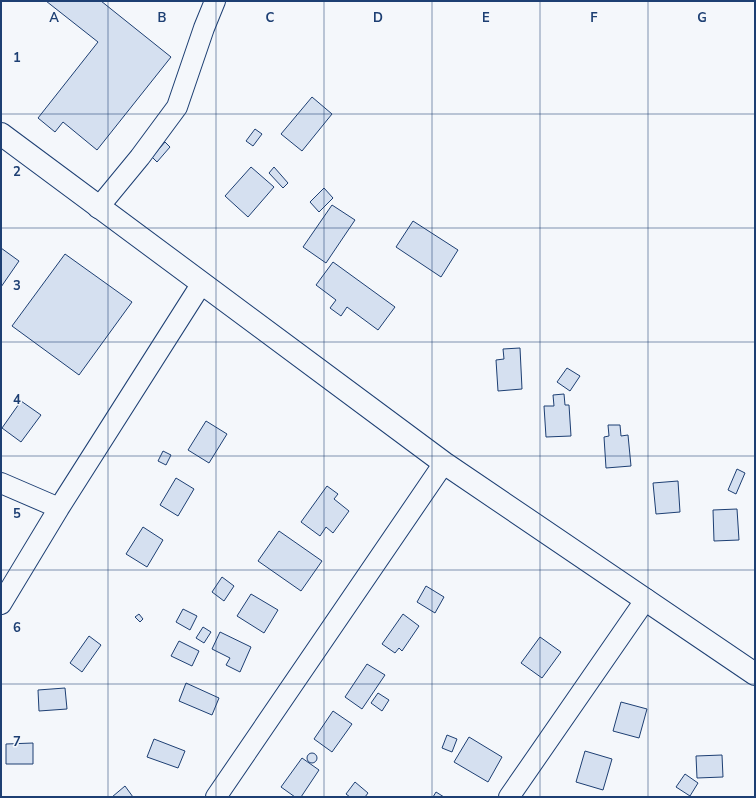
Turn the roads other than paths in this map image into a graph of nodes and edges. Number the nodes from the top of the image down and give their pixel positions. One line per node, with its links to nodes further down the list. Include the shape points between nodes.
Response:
1 (215, 1): 3 (street, via 177,107 140,158)
2 (1, 134): 3 (main road)
3 (98, 208): 4 (main road)
4 (202, 283): 5 (main road); 7 (street)
5 (444, 463): 8 (main road); 11 (street)
6 (1, 483): 7 (street)
7 (59, 508): 9 (street)
8 (646, 599): 10 (main road); 12 (street)
9 (1, 604)
10 (755, 674)
11 (216, 797)
12 (509, 797)

